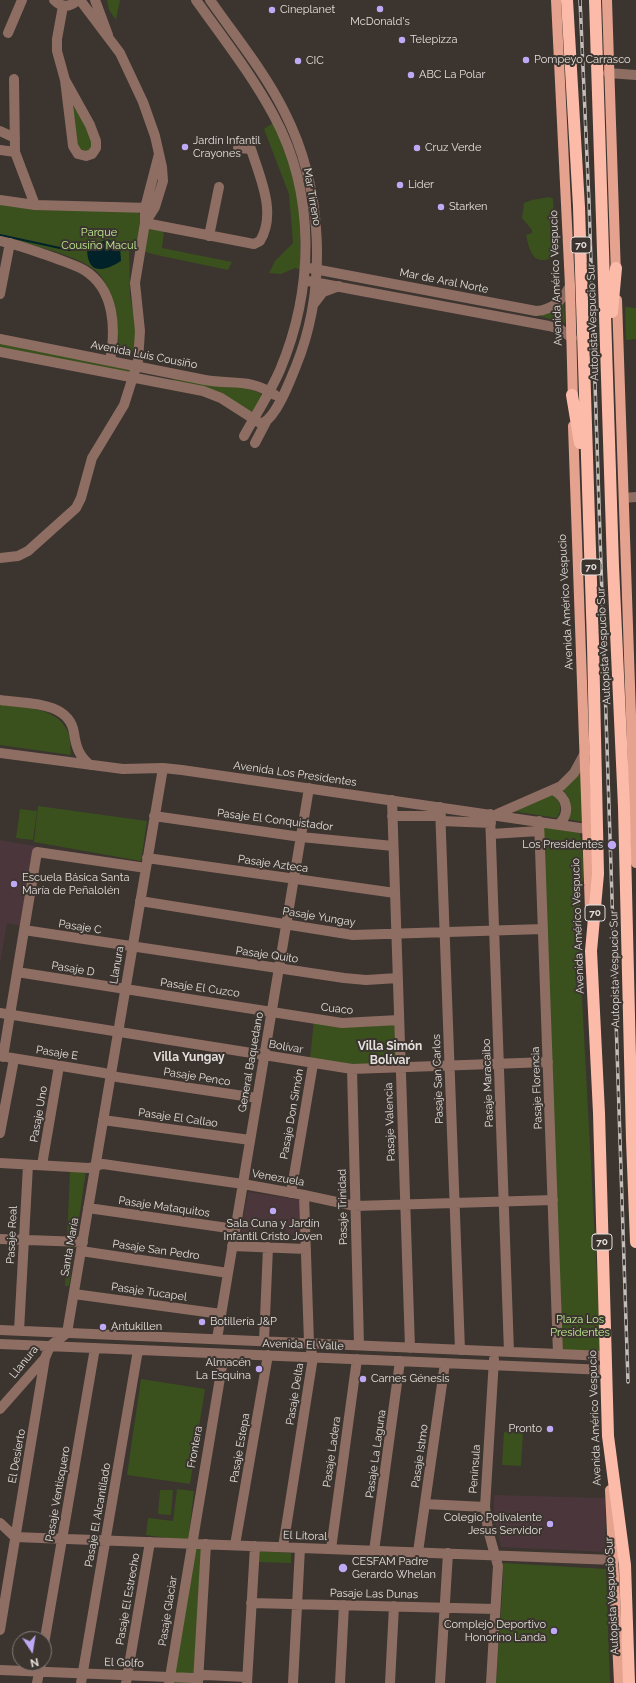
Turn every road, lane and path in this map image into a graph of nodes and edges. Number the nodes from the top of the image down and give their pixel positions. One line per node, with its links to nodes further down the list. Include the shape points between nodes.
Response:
1 (22, 0): 12 (street)
2 (54, 0): 11 (street)
3 (79, 0): 11 (street, via 70,6); 13 (street)
4 (95, 0): 13 (street)
5 (196, 0): 33 (street, Mar Tirreno, via 255,84 285,140 297,175 304,208)
6 (210, 0): 35 (street, Mar Tirreno, via 273,91 294,135 306,170 311,195 316,235)
7 (556, 0): 39 (main road, Avenida Américo Vespucio)
8 (567, 0): 62 (highway, Autopista Vespucio Sur / 70, via 579,199)
9 (595, 0): 49 (highway, Autopista Vespucio Sur / 70)
10 (607, 0): 14 (main road)
11 (63, 6): 17 (street, via 57,46)
12 (8, 34)
13 (109, 38): 23 (street, via 120,53 139,91 150,119)
14 (608, 73): 15 (street); 34 (main road)
15 (636, 75)
16 (14, 79): 19 (street)
17 (65, 80): 17 (street, via 73,146 78,154 88,155 96,148 92,130)
18 (0, 131): 19 (street)
19 (15, 138): 22 (street)
20 (238, 148): 30 (street, via 251,149 268,209 265,234 254,244)
21 (0, 150): 22 (street)
22 (15, 152): 26 (street)
23 (159, 154): 27 (street, via 163,181); 28 (street)
24 (220, 187): 30 (street)
25 (0, 200): 26 (street)
26 (34, 205): 28 (street)
27 (156, 207): 28 (street); 29 (street)
28 (144, 208): 29 (street)
29 (145, 222): 30 (street); 51 (street, via 135,284 140,331)
30 (209, 236)
31 (0, 241): 32 (street)
32 (10, 244): 41 (street); 50 (street, via 80,268 100,285 108,298 113,326)
33 (304, 267): 35 (street, Mar de Aral Norte); 36 (street, Mar Tirreno)
34 (616, 268): 49 (highway); 64 (main road)
35 (316, 269): 37 (street, Mar Tirreno); 40 (street, Mar de Aral Norte)
36 (303, 280): 37 (street); 55 (street, Mar Tirreno, via 292,337)
37 (315, 282): 38 (street); 43 (street, Mar Tirreno)
38 (341, 286): 42 (street); 43 (street, via 323,292)
39 (570, 286): 44 (street, Mar de Aral Norte, via 560,301 551,307 536,311); 46 (main road, Avenida Américo Vespucio)
40 (441, 293): 42 (street, via 437,297); 44 (street, Mar de Aral Norte)
41 (0, 294)
42 (439, 305): 45 (street)
43 (313, 306): 57 (street, Mar Tirreno, via 303,348)
44 (520, 308): 45 (street, via 521,313)
45 (516, 320): 46 (street, via 555,327)
46 (572, 338): 56 (main road, Avenida Américo Vespucio)
47 (0, 339): 50 (street, Avenida Luis Cousiño)
48 (0, 352): 53 (street)
49 (607, 353): 128 (highway, Autopista Vespucio Sur / 70, via 624,807)
50 (110, 361): 51 (street, Avenida Luis Cousiño)
51 (137, 366): 52 (street, Avenida Luis Cousiño); 53 (street)
52 (170, 373): 54 (street); 55 (street, Avenida Luis Cousiño, via 213,381 247,382)
53 (134, 378): 54 (street); 65 (street, via 124,405 92,458 76,508 28,552)
54 (168, 384): 58 (street, via 216,395)
55 (270, 391): 57 (street, Avenida Luis Cousiño); 58 (street, Mar Tirreno)
56 (572, 394): 62 (highway); 72 (main road, Avenida Américo Vespucio)
57 (281, 399): 59 (street, Mar Tirreno)
58 (253, 420): 59 (street); 60 (street, Mar Tirreno)
59 (265, 422): 61 (street, Mar Tirreno)
60 (244, 436)
61 (255, 443)
62 (588, 490): 103 (highway, Autopista Vespucio Sur / 70, via 598,874)
63 (636, 497): 64 (street)
64 (624, 498): 66 (main road)
65 (0, 558)
66 (633, 662): 67 (main road)
67 (633, 673): 69 (main road)
68 (0, 700): 73 (street, via 50,707 61,712 68,718 72,727 78,752)
69 (634, 713): 70 (main road)
70 (634, 742): 75 (main road)
71 (0, 753): 73 (street, Avenida Los Presidentes)
72 (585, 753): 77 (street, via 566,782); 86 (main road, Avenida Américo Vespucio)
73 (90, 765): 74 (street, Avenida Los Presidentes, via 135,770)
74 (162, 768): 76 (street, Avenida Los Presidentes); 81 (street, Llanura)
75 (635, 772): 79 (main road)
76 (309, 788): 78 (street, Avenida Los Presidentes); 88 (street, General Baquedano)
77 (553, 790): 83 (street); 84 (street, via 562,796 566,804 565,815)
78 (392, 800): 80 (street, Avenida Los Presidentes); 82 (street, Pasaje Valencia)
79 (635, 800): 89 (main road)
80 (441, 815): 82 (street); 83 (street, Avenida Los Presidentes); 83 (street); 100 (street, Pasaje San Carlos)
81 (154, 816): 88 (street, Pasaje El Conquistador); 91 (street, Llanura)
82 (392, 816): 90 (street, Pasaje Valencia)
83 (492, 817): 85 (street, Avenida Los Presidentes); 87 (street, Pasaje Maracaibo)
84 (558, 824): 85 (street, Avenida Los Presidentes); 86 (street, Avenida Los Presidentes)
85 (539, 826): 87 (street); 97 (street, Pasaje Florencia)
86 (587, 829): 103 (main road, Avenida Américo Vespucio)
87 (491, 834): 99 (street, Pasaje Maracaibo)
88 (301, 837): 90 (street, Pasaje El Conquistador); 93 (street, General Baquedano)
89 (636, 838): 92 (main road)
90 (393, 846): 94 (street, Pasaje Valencia)
91 (147, 863): 93 (street, Pasaje Azteca); 95 (street, Llanura); 98 (street, Pasaje Azteca, via 38,852)
92 (636, 864)
93 (294, 879): 94 (street, Pasaje Azteca); 96 (street, General Baquedano)
94 (395, 893): 101 (street, Pasaje Valencia)
95 (140, 902): 96 (street, Pasaje Yungay); 102 (street, Llanura)
96 (286, 924): 101 (street, Pasaje Yungay, via 353,935); 104 (street, General Baquedano)
97 (543, 929): 99 (street, Pasaje Yungay); 116 (street, Pasaje Florencia)
98 (24, 930): 102 (street, Pasaje C); 105 (street)
99 (494, 930): 100 (street, Pasaje Yungay); 118 (street, Pasaje Maracaibo)
100 (445, 932): 101 (street, Pasaje Yungay); 120 (street, Pasaje San Carlos)
101 (396, 934): 106 (street, Pasaje Valencia)
102 (132, 947): 104 (street, Pasaje Quito); 107 (street, Llanura)
103 (591, 951): 173 (highway, Avenida Américo Vespucio / 70, via 599,1113)
104 (279, 968): 106 (street, Pasaje Quito, via 351,979); 108 (street, General Baquedano)
105 (18, 972): 107 (street, Pasaje D); 110 (street)
106 (398, 978): 111 (street, Pasaje Valencia)
107 (125, 989): 108 (street, Pasaje El Cuzco); 112 (street, Llanura)
108 (272, 1011): 111 (street, Cuaco, via 342,1023); 113 (street, General Baquedano)
109 (0, 1013): 110 (street, Bolívar)
110 (10, 1015): 112 (street, Bolívar); 114 (street)
111 (399, 1020): 121 (street, Pasaje Valencia)
112 (118, 1032): 113 (street, Bolívar); 123 (street, Llanura)
113 (264, 1055): 117 (street, Bolívar); 124 (street, General Baquedano)
114 (2, 1057): 115 (street, Pasaje E)
115 (14, 1059): 119 (street, Pasaje E); 126 (street)
116 (548, 1062): 118 (street, Bolívar); 137 (street, Pasaje Florencia)
117 (313, 1064): 122 (street, Bolívar); 135 (street, Pasaje Don Simón)
118 (499, 1064): 120 (street, Bolívar); 138 (street, Pasaje Maracaibo)
119 (59, 1066): 123 (street, Pasaje E); 132 (street, Pasaje Uno)
120 (450, 1066): 121 (street, Bolívar); 139 (street, Pasaje San Carlos)
121 (400, 1067): 122 (street, Bolívar); 140 (street, Pasaje Valencia)
122 (352, 1069): 141 (street, Pasaje Trinidad)
123 (111, 1076): 124 (street, Pasaje Penco); 125 (street, Llanura)
124 (257, 1098): 127 (street, General Baquedano)
125 (103, 1120): 127 (street, Pasaje El Callao); 133 (street, Llanura)
126 (0, 1133)
127 (250, 1140): 134 (street, General Baquedano)
128 (632, 1140): 130 (highway); 146 (highway, Autopista Vespucio Sur / 70)
129 (0, 1163): 131 (street, Venezuela)
130 (636, 1163)
131 (28, 1165): 132 (street, Venezuela); 145 (street, Pasaje Real)
132 (42, 1165): 133 (street, Venezuela, via 88,1168)
133 (96, 1166): 134 (street, Venezuela, via 103,1164); 142 (street, Santa María)
134 (243, 1184): 135 (street, Venezuela); 143 (street, General Baquedano)
135 (291, 1193): 136 (street, Venezuela)
136 (304, 1195): 141 (street, Venezuela); 150 (street, Pasaje Delta)
137 (553, 1200): 138 (street, Venezuela); 171 (street, Pasaje Florencia)
138 (504, 1202): 139 (street, Venezuela); 168 (street, Pasaje Maracaibo)
139 (455, 1203): 140 (street, Venezuela); 166 (street, Pasaje San Carlos)
140 (405, 1205): 141 (street, Venezuela); 164 (street, Pasaje Valencia)
141 (355, 1206): 161 (street, Pasaje Trinidad)
142 (88, 1208): 143 (street, Pasaje Mataquitos); 148 (street, Santa María)
143 (235, 1229): 147 (street, General Baquedano)
144 (0, 1238): 145 (street, Pasaje San Pedro)
145 (24, 1240): 148 (street, Pasaje San Pedro); 155 (street, Pasaje Real)
146 (636, 1242)
147 (232, 1246): 149 (street); 151 (street, General Baquedano)
148 (82, 1247): 151 (street, Pasaje San Pedro); 152 (street, Santa María)
149 (268, 1247): 150 (street); 158 (street)
150 (306, 1248): 159 (street, Pasaje Delta)
151 (228, 1273): 153 (street, General Baquedano)
152 (74, 1294): 153 (street, Pasaje Tucapel); 156 (street, Santa María)
153 (221, 1314): 157 (street, General Baquedano)
154 (0, 1330): 155 (street, Avenida El Valle)
155 (19, 1331): 156 (street, Avenida El Valle)
156 (67, 1333): 157 (street, Avenida El Valle); 162 (street, Llanura)
157 (217, 1339): 158 (street, Avenida El Valle)
158 (264, 1341): 159 (street, Avenida El Valle)
159 (309, 1343): 161 (street, Avenida El Valle); 174 (street, Pasaje Delta)
160 (0, 1344): 162 (street, Avenida El Valle)
161 (359, 1345): 164 (street, Avenida El Valle)
162 (50, 1346): 163 (street, Avenida El Valle); 175 (street, Llanura)
163 (95, 1348): 165 (street, Avenida El Valle); 188 (street, Pasaje Ventisquero)
164 (410, 1348): 166 (street, Avenida El Valle)
165 (138, 1350): 170 (street, Avenida El Valle); 189 (street, Pasaje El Alcantilado)
166 (460, 1350): 167 (street, Avenida El Valle)
167 (493, 1351): 168 (street, Avenida El Valle); 179 (street, Península)
168 (509, 1352): 169 (street, Avenida El Valle)
169 (527, 1353): 171 (street, Avenida El Valle); 180 (street)
170 (224, 1354): 172 (street, Avenida El Valle); 191 (street, Frontera)
171 (558, 1354): 173 (street, Avenida El Valle)
172 (268, 1356): 174 (street, Avenida El Valle); 193 (street, Pasaje Estepa)
173 (605, 1356): 181 (highway, Avenida Américo Vespucio / 70)
174 (313, 1357): 176 (street, Avenida El Valle); 195 (street, Pasaje Delta)
175 (46, 1358): 182 (street, Llanura); 187 (street, El Desierto)
176 (357, 1359): 177 (street, Avenida El Valle); 197 (street, Pasaje Ladera)
177 (400, 1361): 178 (street, Avenida El Valle); 198 (street, Pasaje La Laguna)
178 (445, 1363): 179 (street, Avenida El Valle); 184 (street, Pasaje Istmo)
179 (494, 1365): 180 (street, Avenida El Valle); 185 (street, Península)
180 (556, 1368): 181 (street, Avenida El Valle)
181 (606, 1370): 183 (highway, Avenida Américo Vespucio / 70)
182 (2, 1402)
183 (608, 1436): 202 (main road, Avenida Américo Vespucio); 229 (highway, Autopista Vespucio Sur / 70, via 625,1565)
184 (425, 1504): 185 (street); 199 (street, Pasaje Istmo)
185 (485, 1507): 201 (street, Península)
186 (0, 1523): 187 (street)
187 (15, 1537): 188 (street, El Litoral); 203 (street, El Desierto)
188 (62, 1539): 189 (street, El Litoral); 212 (street, Pasaje Ventisquero)
189 (106, 1540): 190 (street, El Litoral); 217 (street, Pasaje El Alcantilado)
190 (150, 1542): 191 (street, El Litoral); 218 (street, Pasaje El Estrecho)
191 (191, 1544): 192 (street, El Litoral); 219 (street, Pasaje Glaciar)
192 (206, 1544): 193 (street, El Litoral); 220 (street)
193 (235, 1545): 194 (street, El Litoral)
194 (255, 1546): 195 (street, El Litoral); 204 (street)
195 (283, 1547): 196 (street, El Litoral)
196 (300, 1548): 197 (street, El Litoral); 205 (street)
197 (331, 1549): 198 (street, El Litoral)
198 (374, 1551): 199 (street, El Litoral)
199 (418, 1552): 200 (street, El Litoral)
200 (448, 1553): 201 (street, El Litoral); 209 (street)
201 (495, 1555): 202 (street, El Litoral); 210 (street, Península, via 498,1566)
202 (614, 1560): 228 (main road, Avenida Américo Vespucio)
203 (3, 1590): 208 (street, El Desierto)
204 (251, 1603): 205 (street, Pasaje Las Dunas); 221 (street)
205 (297, 1604): 206 (street, Pasaje Las Dunas); 223 (street)
206 (344, 1605): 207 (street, Pasaje Las Dunas); 224 (street)
207 (394, 1606): 209 (street, Pasaje Las Dunas); 225 (street)
208 (2, 1608): 211 (street, El Desierto)
209 (445, 1608): 210 (street, Pasaje Las Dunas); 226 (street)
210 (495, 1609): 227 (street, Península)
211 (0, 1630)
212 (46, 1631)
213 (12, 1669): 214 (street, El Golfo)
214 (0, 1670)
215 (52, 1670): 217 (street, El Golfo)
216 (39, 1671): 222 (street)
217 (82, 1678): 218 (street, El Golfo)
218 (127, 1679): 219 (street, El Golfo)
219 (170, 1680): 220 (street, El Golfo)
220 (199, 1680): 221 (street, El Golfo)
221 (247, 1680)
222 (37, 1683)
223 (293, 1683)
224 (340, 1683)
225 (390, 1683)
226 (440, 1683)
227 (491, 1683)
228 (619, 1683)
229 (630, 1683)

